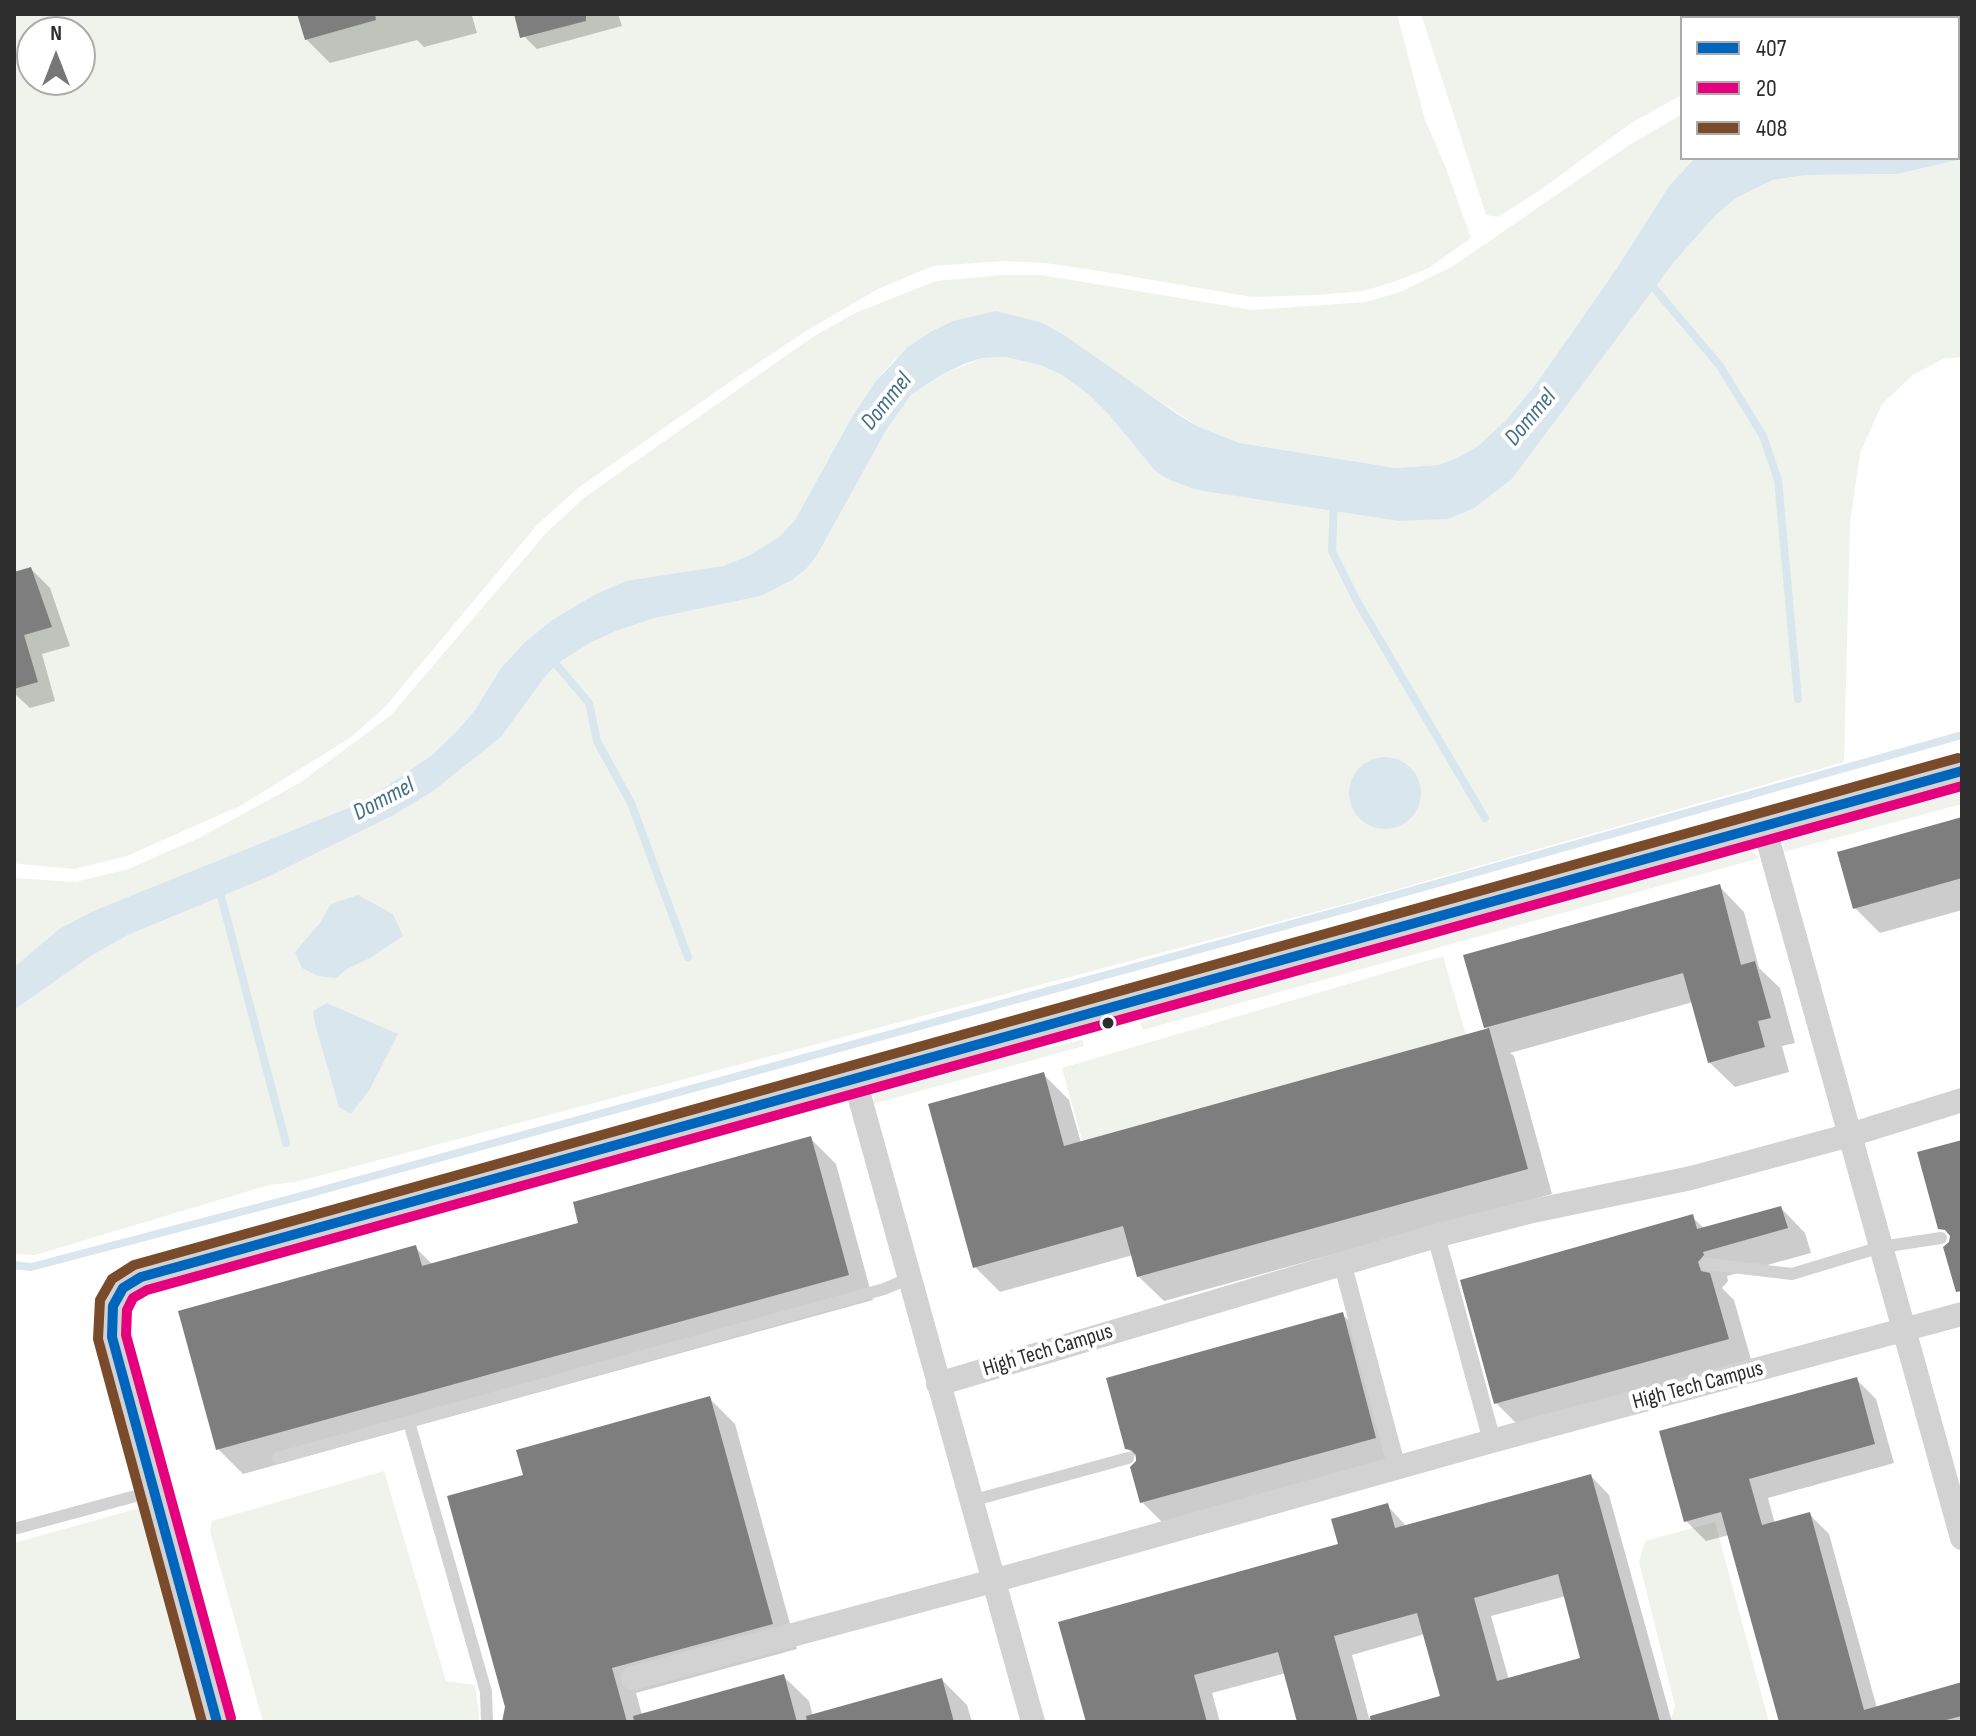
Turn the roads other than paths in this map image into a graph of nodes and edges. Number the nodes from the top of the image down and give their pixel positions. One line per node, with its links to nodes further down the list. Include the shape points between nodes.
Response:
1 (1962, 771): 2 (street)
2 (1764, 826): 3 (street); 5 (street)
3 (854, 1077): 11 (street); 20 (street, via 141,1277 123,1288 113,1306 112,1337)
4 (1962, 1100): 5 (street, High Tech Campus)
5 (1850, 1135): 6 (street, High Tech Campus, via 1691,1178); 8 (street)
6 (1436, 1236): 9 (street, High Tech Campus); 16 (street)
7 (1941, 1238): 8 (lane)
8 (1881, 1247): 10 (lane, via 1792,1274); 13 (street)
9 (1342, 1262): 14 (street, High Tech Campus); 19 (street)
10 (1707, 1264)
11 (910, 1278): 14 (street); 15 (lane)
12 (1962, 1314): 13 (street, High Tech Campus)
13 (1904, 1329): 16 (street, High Tech Campus); 23 (street)
14 (938, 1384): 21 (street)
15 (409, 1422): 17 (lane); 27 (lane, via 486,1692)
16 (1492, 1441): 19 (street, High Tech Campus)
17 (278, 1458)
18 (1128, 1458): 21 (lane)
19 (1397, 1468): 24 (street, High Tech Campus)
20 (154, 1491): 22 (lane); 26 (street)
21 (971, 1501): 24 (street)
22 (14, 1529)
23 (1962, 1538)
24 (993, 1581): 25 (street, High Tech Campus); 28 (street)
25 (633, 1678)
26 (217, 1722)
27 (487, 1722)
28 (1033, 1722)

